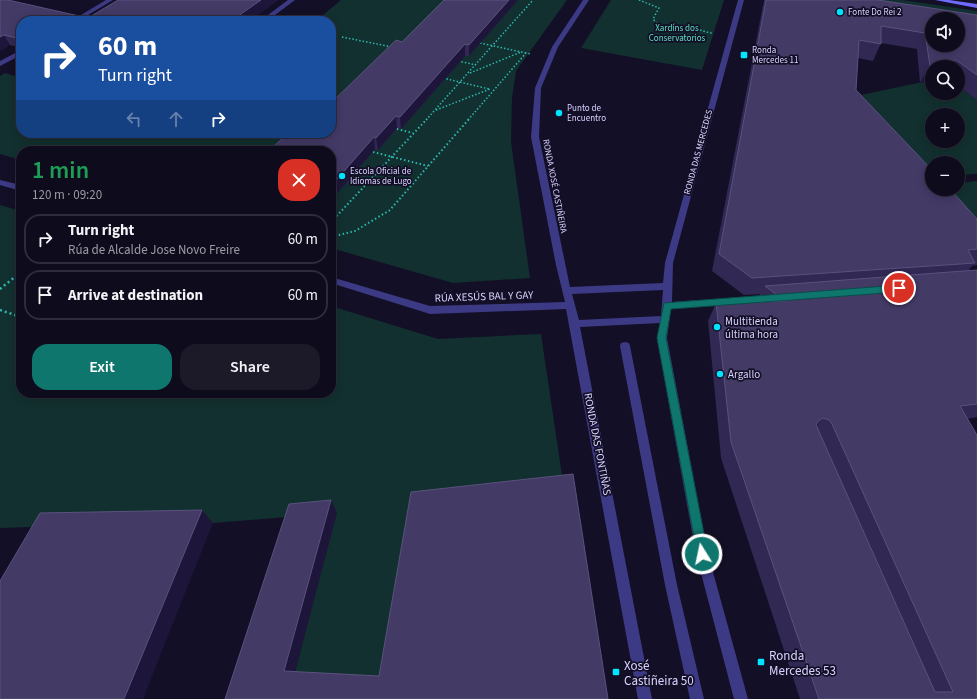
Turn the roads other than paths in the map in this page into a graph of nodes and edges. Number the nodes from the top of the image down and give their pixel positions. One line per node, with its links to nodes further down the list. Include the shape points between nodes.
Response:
1 (110, 0): 7 (street)
2 (292, 0): 8 (street)
3 (586, 0): 15 (street, RONDA XOSÉ CASTIÑEIRA, via 555,47 538,88 535,137)
4 (741, 0): 14 (street, RONDA DAS MERCEDES, via 669,263)
5 (938, 0): 6 (street)
6 (977, 6)
7 (83, 16)
8 (270, 16)
9 (16, 55): 10 (street)
10 (0, 64)
11 (0, 182): 12 (street)
12 (16, 187)
13 (336, 282): 17 (street, RÚA XESÚS BAL Y GAY, via 430,310)
14 (669, 286): 15 (street); 18 (street, RONDA DAS MERCEDES)
15 (567, 291): 17 (street, RONDA DAS FONTIÑAS)
16 (782, 298): 18 (street)
17 (570, 305): 20 (street, RONDA DAS FONTIÑAS)
18 (667, 306): 19 (street)
19 (665, 319): 20 (street); 24 (street, via 662,338 702,554)
20 (575, 324): 22 (street, RONDA DAS FONTIÑAS)
21 (625, 346): 23 (street, via 671,585)
22 (645, 699)
23 (697, 699)
24 (741, 699)

